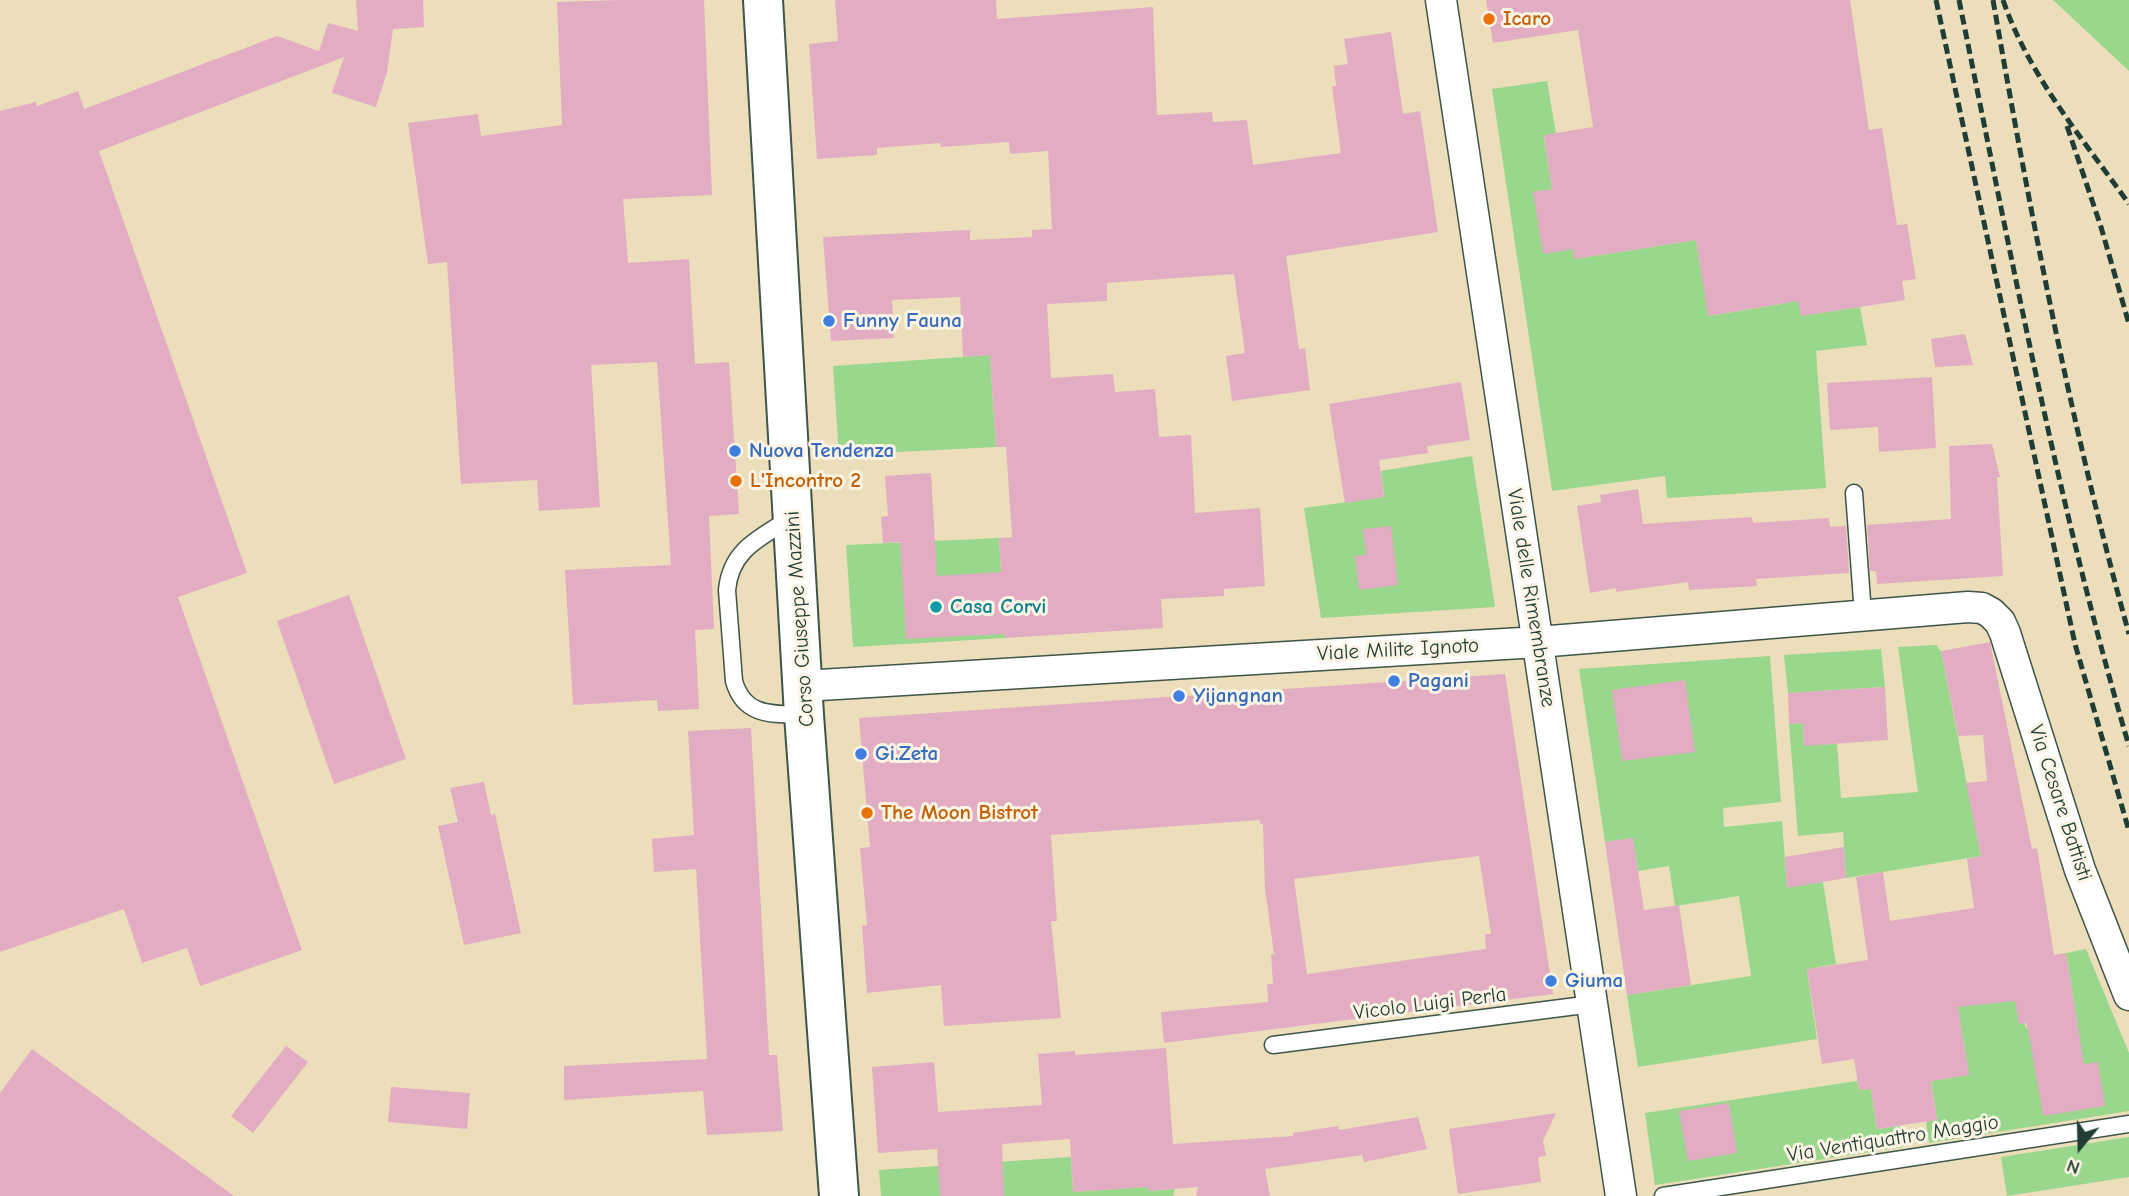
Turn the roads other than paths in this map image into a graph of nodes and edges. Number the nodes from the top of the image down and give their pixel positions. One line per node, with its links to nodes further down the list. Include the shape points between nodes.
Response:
1 (763, 0): 4 (street, Corso Giuseppe Mazzini)
2 (1441, 0): 7 (street, Viale delle Rimembranze)
3 (1854, 493): 6 (lane)
4 (794, 517): 8 (street, Corso Giuseppe Mazzini); 8 (lane, via 751,544 735,560 727,590 737,691 744,701 768,714)
5 (1992, 613): 6 (street, Viale Milite Ignoto, via 1968,607); 9 (street, Via Cesare Battisti, via 2005,633 2080,870)
6 (1863, 614): 7 (street, Viale Milite Ignoto)
7 (1538, 642): 8 (street, Viale Milite Ignoto); 10 (street, Viale delle Rimembranze)
8 (804, 700): 13 (street, Corso Giuseppe Mazzini)
9 (2129, 995)
10 (1592, 1004): 11 (lane, Vicolo Luigi Perla); 14 (street, Viale delle Rimembranze)
11 (1273, 1045)
12 (2129, 1124): 15 (lane, Via Ventiquattro Maggio)
13 (839, 1196)
14 (1621, 1196)
15 (1663, 1196)

